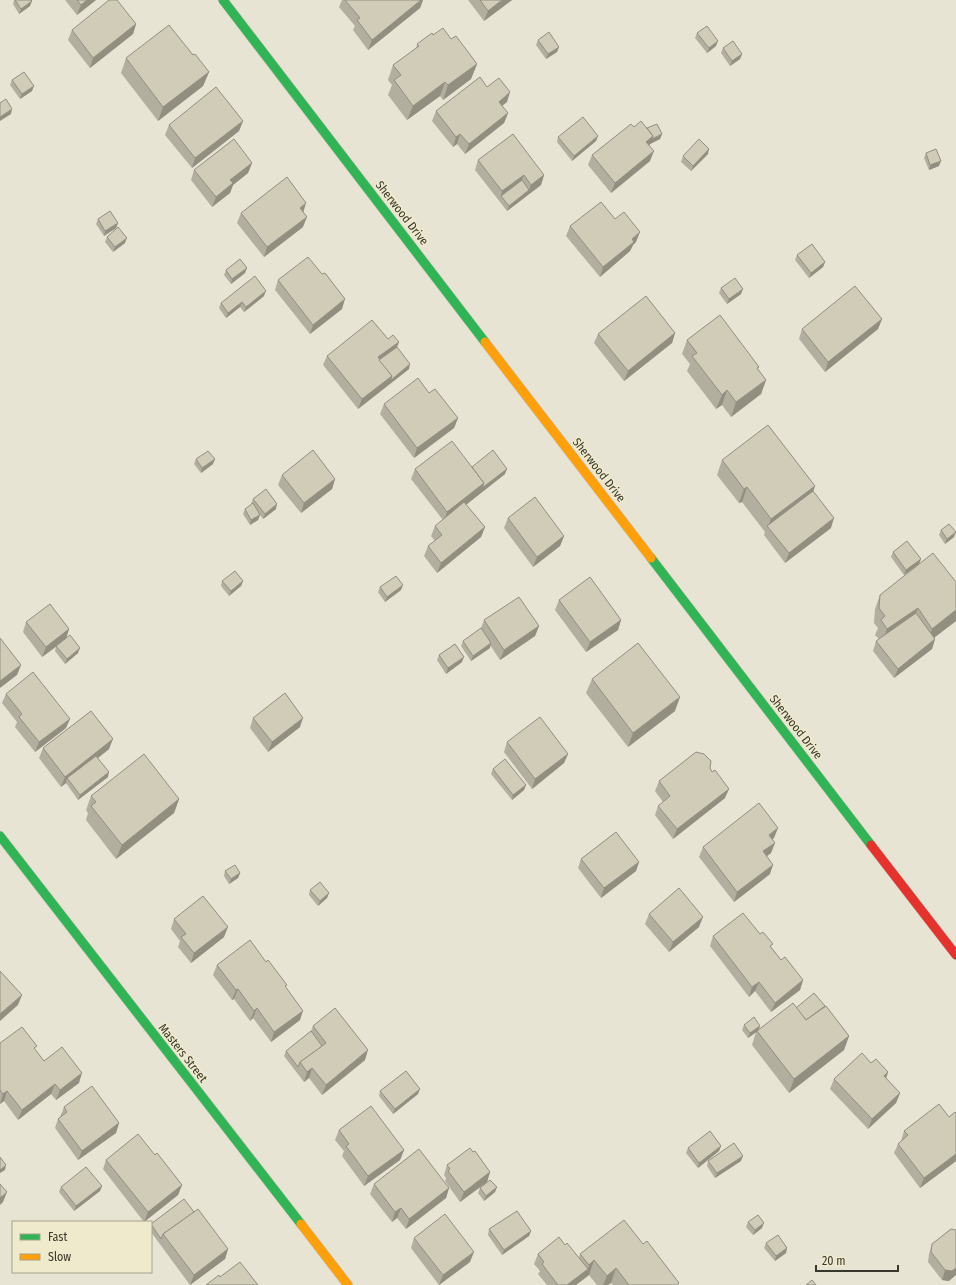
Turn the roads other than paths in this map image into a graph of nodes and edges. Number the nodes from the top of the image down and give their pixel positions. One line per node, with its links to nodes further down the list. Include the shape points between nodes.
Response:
1 (223, 0): 3 (street, Sherwood Drive)
2 (0, 836): 4 (street, Masters Street)
3 (956, 955)
4 (348, 1285)

